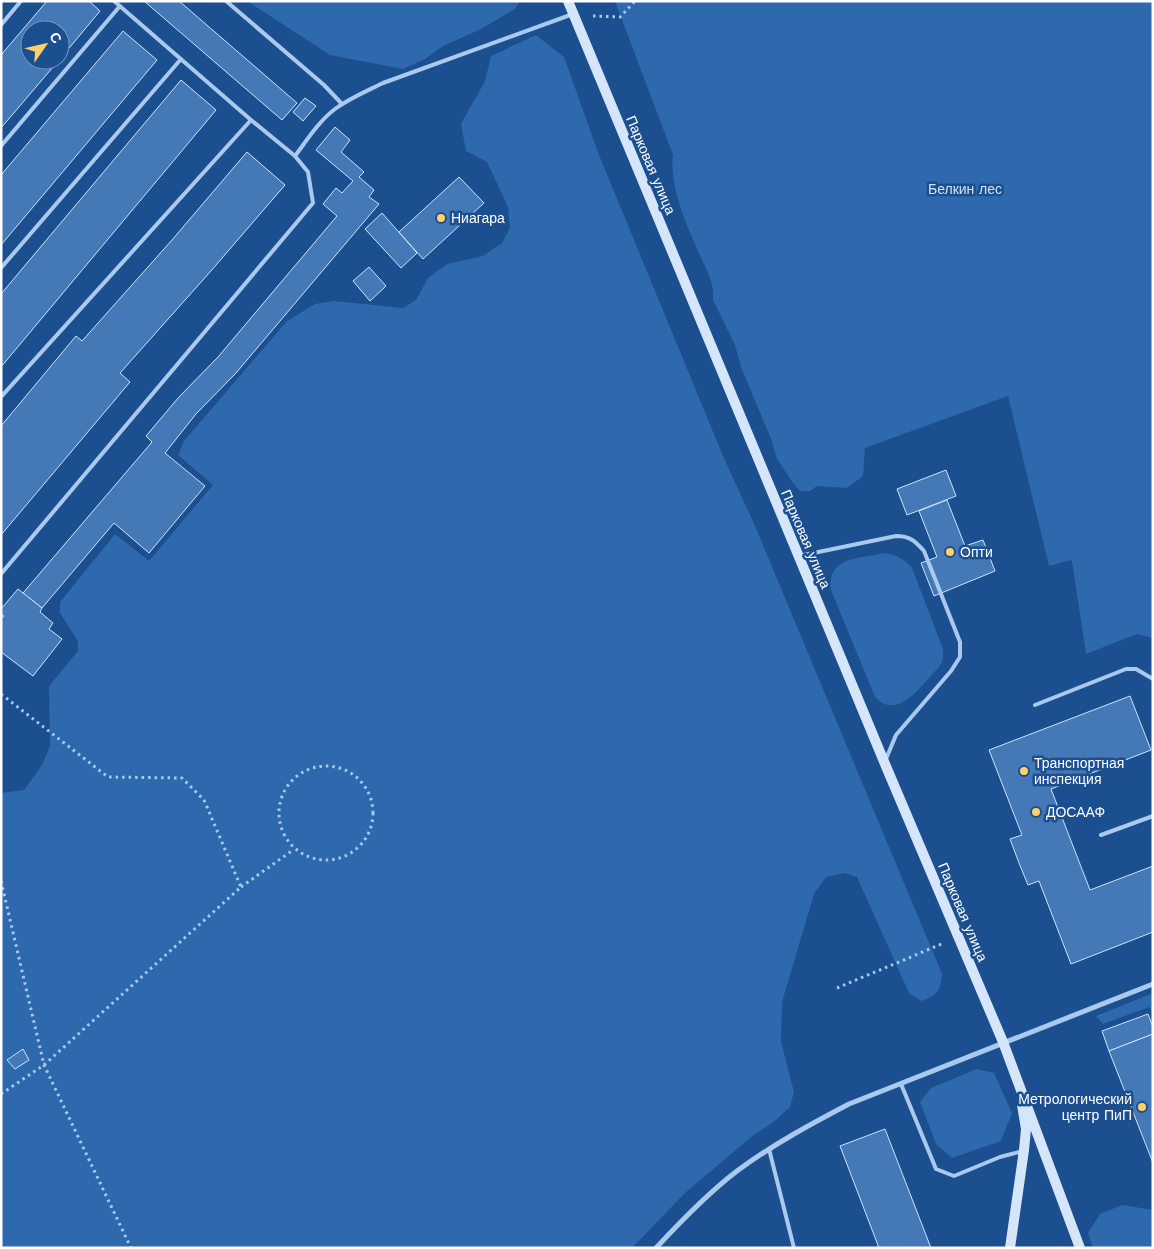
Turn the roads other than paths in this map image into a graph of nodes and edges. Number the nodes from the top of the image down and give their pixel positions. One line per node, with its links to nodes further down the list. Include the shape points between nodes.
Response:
1 (21, 1): 7 (lane)
2 (114, 1): 5 (lane)
3 (226, 1): 9 (lane)
4 (568, 1): 6 (main road, Парковая улица)
5 (120, 6): 8 (lane); 11 (lane)
6 (573, 14): 9 (lane, via 383,84); 15 (main road, Парковая улица)
7 (1, 25)
8 (181, 59): 10 (lane); 13 (lane)
9 (342, 104): 12 (lane, via 326,117)
10 (251, 120): 12 (lane); 14 (lane)
11 (1, 146)
12 (295, 156): 16 (lane, via 308,172 313,203)
13 (1, 268)
14 (1, 398)
15 (799, 556): 19 (main road, Парковая улица); 19 (lane, via 896,536 914,540 924,551 960,642 960,657 896,735)
16 (1, 574)
17 (1153, 679): 18 (lane, via 1136,669 1126,669)
18 (1035, 705)
19 (885, 764): 23 (main road, Парковая улица)
20 (1153, 816): 21 (lane)
21 (1101, 834)
22 (1153, 984): 23 (street)
23 (1003, 1042): 24 (street); 25 (main road, Парковая улица)
24 (901, 1084): 26 (street, via 849,1104); 27 (lane, via 936,1168 954,1176)
25 (1020, 1087): 27 (main road, via 1026,1129); 31 (main road)
26 (770, 1149): 28 (street, via 709,1195); 29 (lane)
27 (1024, 1150): 30 (main road)
28 (656, 1248)
29 (794, 1248)
30 (1010, 1248)
31 (1080, 1248)

